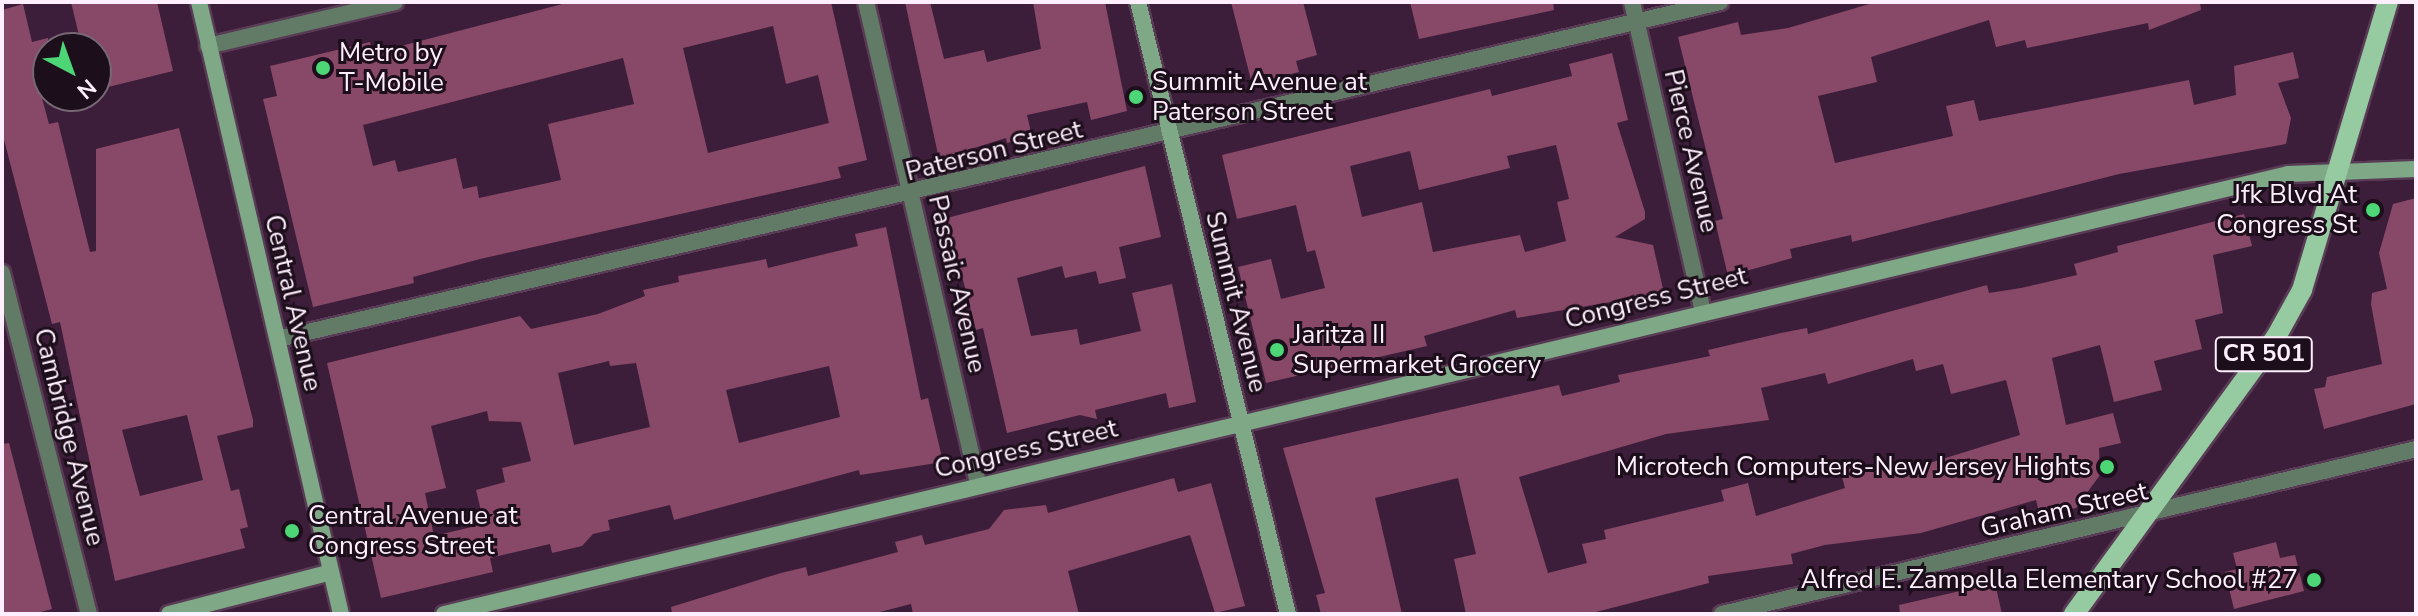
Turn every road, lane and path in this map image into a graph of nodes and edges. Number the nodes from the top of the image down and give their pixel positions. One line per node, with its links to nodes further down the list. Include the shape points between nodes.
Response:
1 (199, 2): 9 (street, Central Avenue)
2 (395, 2): 9 (street)
3 (866, 2): 13 (street, Passaic Avenue)
4 (1138, 2): 10 (street, Summit Avenue)
5 (1632, 2): 8 (street, Pierce Avenue)
6 (1720, 2): 8 (street, Paterson Street)
7 (2388, 2): 12 (main road, CR 501)
8 (1636, 22): 10 (street, Paterson Street); 15 (street, Pierce Avenue)
9 (208, 46): 16 (street, Central Avenue)
10 (1169, 134): 13 (street, Paterson Street); 17 (street, Summit Avenue)
11 (2416, 169): 12 (street, Congress Street)
12 (2340, 173): 15 (street, Congress Street, via 2288,174); 20 (main road, CR 501, via 2302,290 2276,337)
13 (911, 195): 16 (street, Paterson Street); 19 (street, Passaic Avenue)
14 (2, 273): 22 (street, Cambridge Avenue)
15 (1703, 311): 17 (street, Congress Street)
16 (278, 339): 21 (street, Central Avenue)
17 (1242, 423): 19 (street, Congress Street); 26 (street, Summit Avenue)
18 (2416, 449): 20 (street, Graham Street)
19 (978, 484): 25 (street, Congress Street)
20 (2149, 514): 27 (street, Graham Street); 28 (main road, CR 501)
21 (331, 572): 23 (street); 24 (street, Central Avenue)
22 (89, 614)
23 (169, 614)
24 (341, 614)
25 (444, 614)
26 (1288, 614)
27 (1722, 614)
28 (2074, 614)

